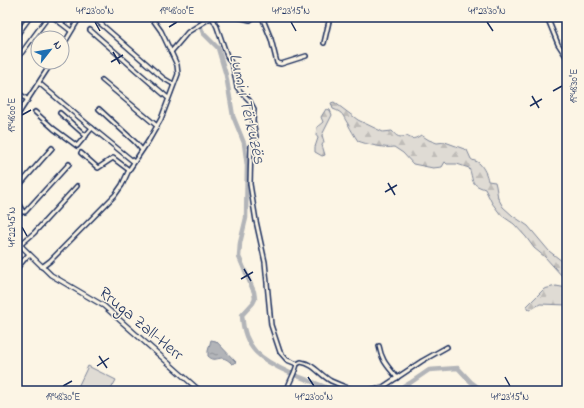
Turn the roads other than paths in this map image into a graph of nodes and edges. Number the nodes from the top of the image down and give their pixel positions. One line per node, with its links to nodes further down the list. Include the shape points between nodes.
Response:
1 (30, 17): 17 (street)
2 (48, 17): 22 (street)
3 (53, 17): 14 (street)
4 (66, 17): 14 (street)
5 (80, 17): 16 (street)
6 (93, 17): 26 (street)
7 (151, 17): 19 (street)
8 (212, 17): 19 (street, via 188,32); 52 (street, via 233,66 237,87 253,107 256,137 251,146 250,184 265,262 271,325 280,352 287,360)
9 (238, 17): 10 (street, via 250,20)
10 (254, 17)
11 (262, 17): 20 (street, via 277,63)
12 (330, 17): 18 (street)
13 (547, 17): 21 (street)
14 (61, 23): 16 (street)
15 (90, 30): 28 (street)
16 (71, 31)
17 (17, 35)
18 (324, 43)
19 (171, 52): 26 (street, via 178,71)
20 (306, 56)
21 (567, 58)
22 (17, 59)
23 (47, 70): 25 (street)
24 (102, 80): 34 (street)
25 (39, 82): 29 (street); 35 (street)
26 (173, 84): 28 (street)
27 (17, 92): 29 (street)
28 (168, 98): 34 (street)
29 (28, 100): 33 (street)
30 (99, 109): 38 (street)
31 (35, 112): 36 (street, via 76,146)
32 (60, 113): 36 (street)
33 (17, 116)
34 (157, 126): 38 (street)
35 (92, 128): 36 (street); 40 (street)
36 (86, 136)
37 (52, 148): 44 (street)
38 (142, 150): 40 (street)
39 (81, 153): 42 (street, via 98,168 113,158)
40 (134, 162): 42 (street)
41 (69, 164): 45 (street, via 25,212)
42 (129, 170): 48 (street, via 122,185 108,202)
43 (77, 186): 46 (street, via 34,233)
44 (17, 188)
45 (17, 201)
46 (18, 243): 47 (main road, Rruga Zall-Herr)
47 (29, 254): 48 (main road, Rruga Zall-Herr); 49 (street)
48 (42, 267): 54 (main road, Rruga Zall-Herr, via 57,279 104,306)
49 (17, 268)
50 (379, 346): 53 (street, via 381,358)
51 (447, 348): 53 (street)
52 (297, 364): 55 (street); 56 (street, via 308,364 331,381)
53 (397, 378): 57 (street, via 383,387)
54 (200, 391)
55 (287, 391)
56 (358, 391)
57 (366, 391)

